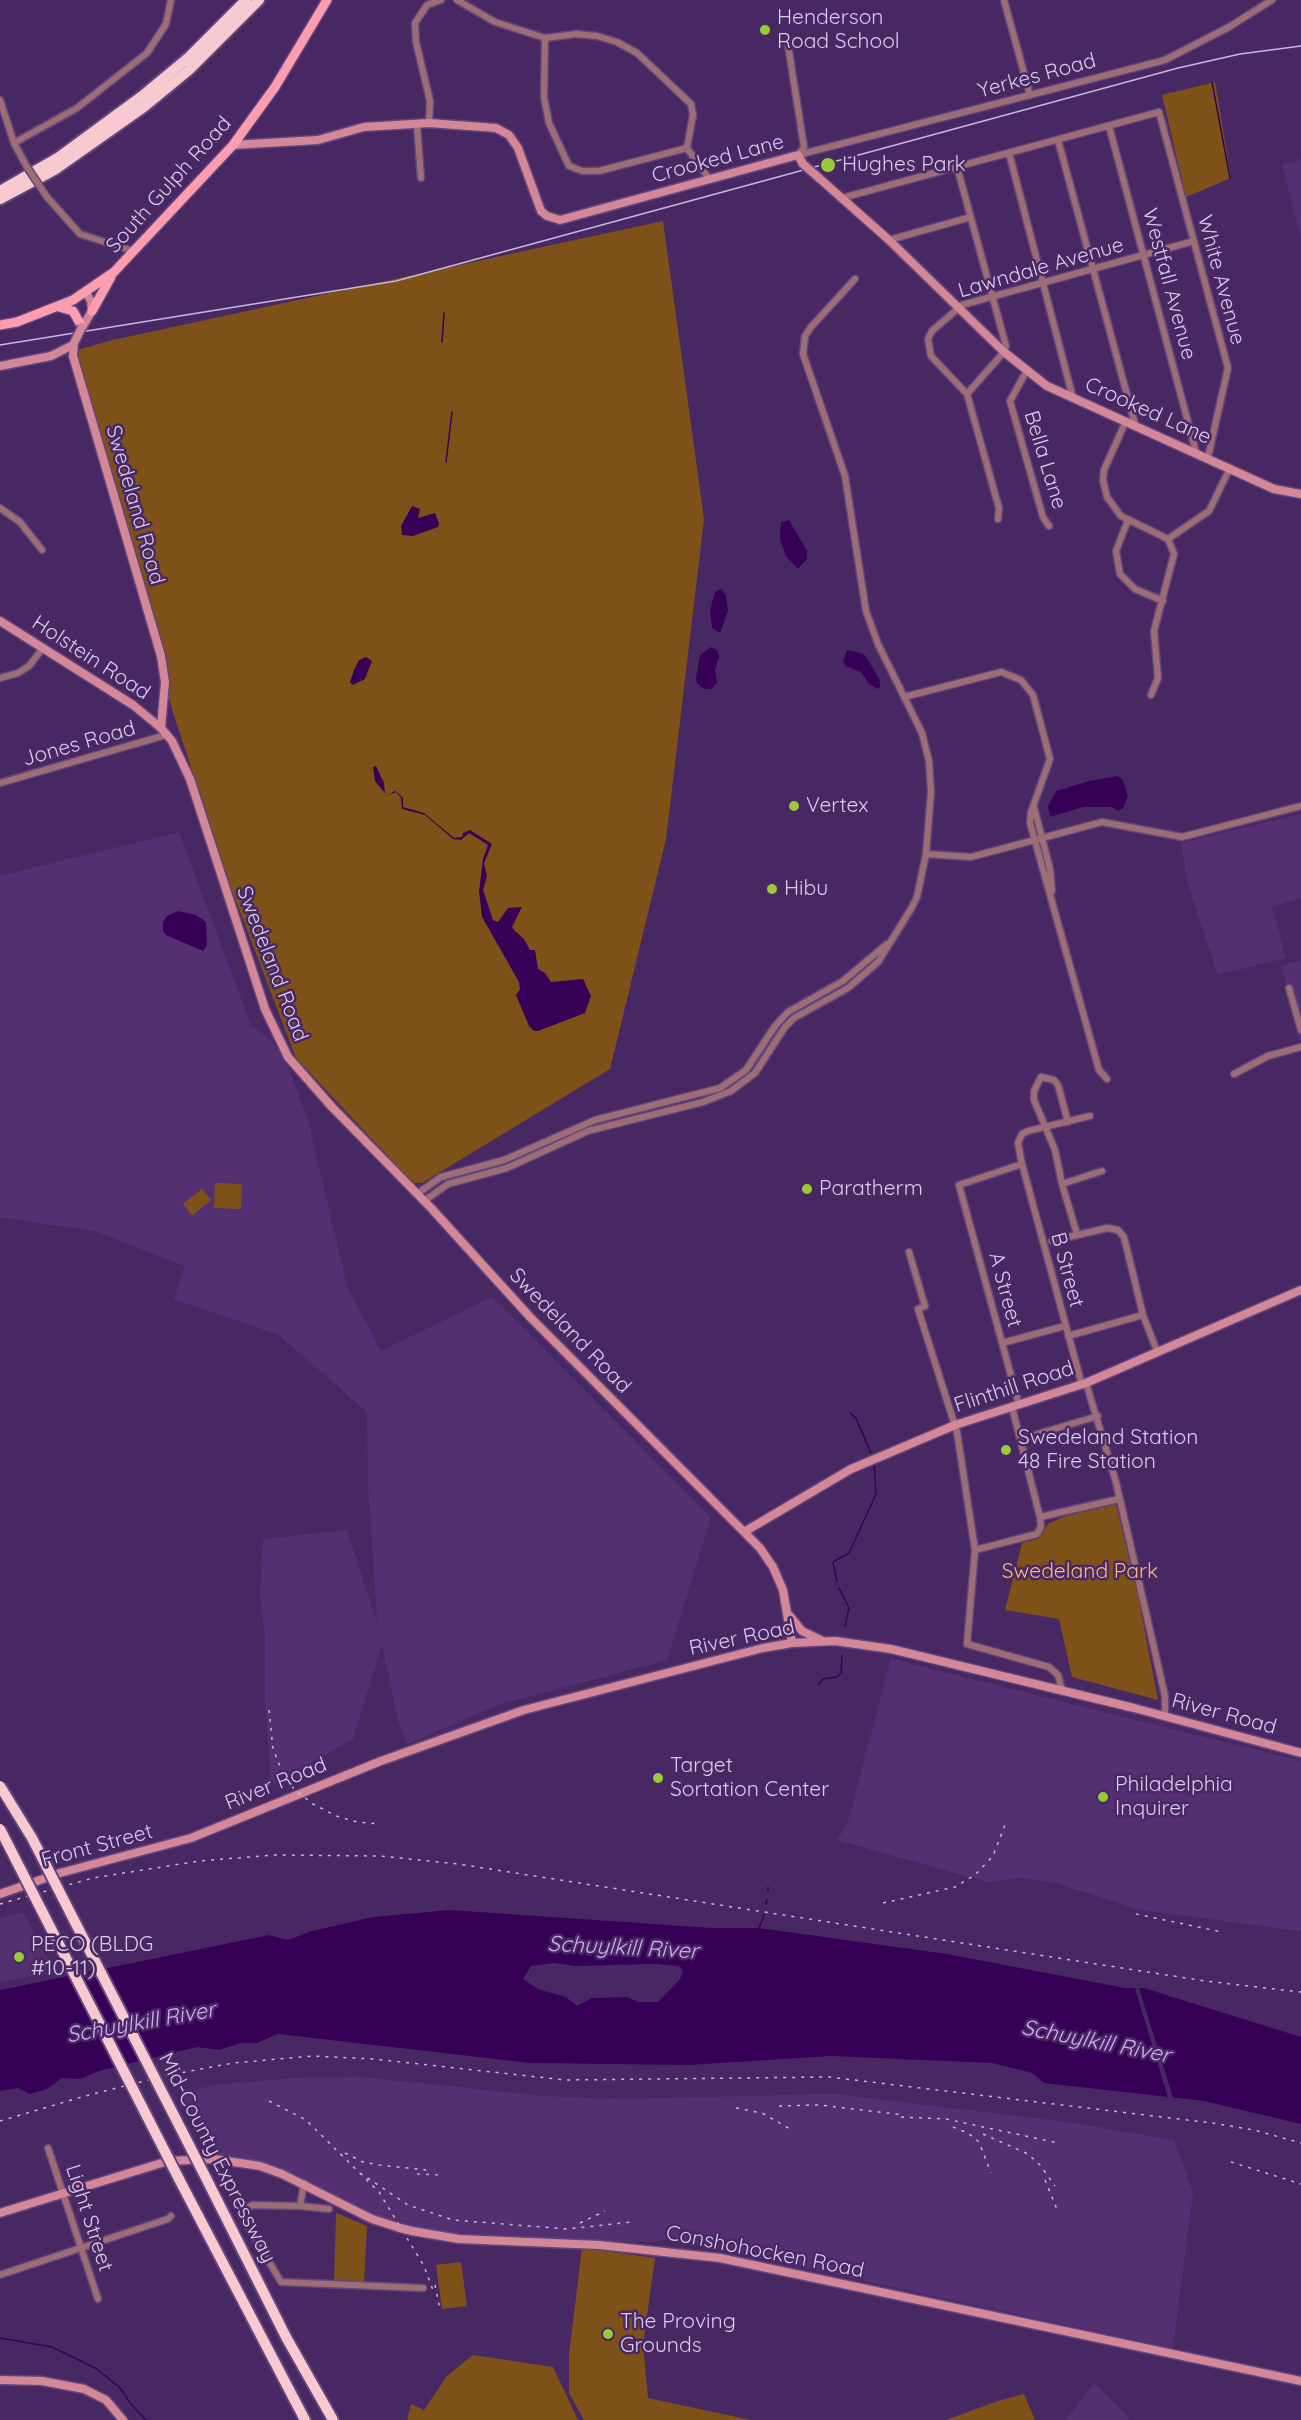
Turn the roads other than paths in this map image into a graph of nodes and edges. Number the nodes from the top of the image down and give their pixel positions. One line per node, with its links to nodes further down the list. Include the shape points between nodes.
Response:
1 (171, 0): 19 (street, via 166,24 147,53 77,108)
2 (246, 0): 27 (highway, via 189,57 142,96 59,157)
3 (259, 0): 10 (highway)
4 (269, 0): 10 (highway)
5 (327, 0): 20 (main road, South Gulph Road, via 275,87)
6 (441, 0): 15 (street, via 427,5 415,23 430,101)
7 (457, 0): 11 (street, via 495,22)
8 (1004, 0): 13 (street)
9 (1272, 0): 13 (street, Yerkes Road, via 1165,60)
10 (235, 27): 29 (highway, via 189,70 86,150)
11 (545, 38): 21 (street, via 597,36 637,53 691,104); 21 (street, via 544,97 549,123 569,166 599,171)
12 (788, 45): 23 (street, via 804,147)
13 (1030, 95): 23 (street, Yerkes Road)
14 (0, 100): 19 (street)
15 (429, 123): 16 (main road, Crooked Lane); 26 (main road, Crooked Lane, via 487,126 508,135 518,148 538,205 553,219 568,219)
16 (417, 125): 20 (main road, Crooked Lane, via 364,127 318,140); 25 (street)
17 (1109, 126): 18 (street); 32 (street, White Avenue, via 1159,112); 34 (street, Westfall Avenue)
18 (1058, 140): 22 (street); 35 (street)
19 (14, 143): 33 (street, bridge, via 47,197 80,234)
20 (233, 145): 33 (main road, South Gulph Road)
21 (687, 148): 26 (street)
22 (1009, 153): 24 (street); 38 (street)
23 (801, 159): 26 (main road, Crooked Lane); 28 (main road, Crooked Lane, bridge)
24 (957, 166): 28 (street); 30 (street)
25 (421, 178)
26 (710, 180)
27 (0, 190)
28 (842, 198): 31 (main road, Crooked Lane)
29 (0, 199)
30 (971, 217): 31 (street); 40 (street)
31 (889, 240): 42 (main road, Crooked Lane)
32 (1194, 242): 34 (street, Lawndale Avenue); 56 (street, White Avenue, via 1228,372)
33 (132, 251): 36 (main road, South Gulph Road)
34 (1144, 255): 35 (street, Lawndale Avenue); 55 (street, Westfall Avenue)
35 (1093, 269): 38 (street, Lawndale Avenue); 54 (street)
36 (114, 272): 39 (main road, South Gulph Road); 43 (main road)
37 (855, 279): 70 (street, via 811,327 803,354 845,476 866,611)
38 (1043, 283): 40 (street, Lawndale Avenue); 53 (street)
39 (86, 293): 41 (main road, South Gulph Road); 43 (main road); 45 (main road)
40 (993, 296): 42 (street, Lawndale Avenue); 47 (street, via 1006,346)
41 (58, 307): 44 (main road, South Gulph Road); 45 (main road, via 73,310)
42 (958, 308): 47 (main road, Crooked Lane); 52 (street, Lawndale Avenue, via 932,331 928,348)
43 (92, 311): 45 (main road)
44 (0, 325)
45 (83, 326): 46 (main road, bridge)
46 (73, 344): 48 (main road); 49 (main road, Swedeland Road)
47 (1004, 352): 51 (main road, Crooked Lane); 52 (street)
48 (51, 356): 49 (main road); 50 (main road)
49 (75, 364): 71 (main road, Swedeland Road, via 161,656)
50 (0, 366)
51 (1026, 372): 53 (main road, Crooked Lane); 62 (street, Bella Lane, via 1010,400 1043,517)
52 (967, 393): 60 (street, Lawndale Avenue, via 999,508)
53 (1073, 398): 54 (main road, Crooked Lane)
54 (1131, 423): 55 (main road, Crooked Lane); 61 (street, via 1106,464 1103,480 1110,503)
55 (1196, 452): 56 (main road, Crooked Lane)
56 (1208, 457): 57 (main road, Crooked Lane)
57 (1230, 468): 58 (main road, Crooked Lane, via 1279,491); 63 (street, via 1209,511)
58 (1301, 494)
59 (0, 508): 64 (street, via 20,522)
60 (998, 519)
61 (1128, 520): 63 (street); 65 (street, via 1116,551 1118,570 1130,586)
62 (1049, 526)
63 (1168, 539): 65 (street, via 1173,562)
64 (42, 550)
65 (1162, 601): 69 (street, via 1153,637 1158,678)
66 (0, 621): 67 (main road, Holstein Road)
67 (44, 648): 68 (street, via 29,666); 71 (main road, Holstein Road, via 133,705)
68 (0, 678)
69 (1150, 694)
70 (904, 697): 73 (street, via 991,672 1021,680 1035,698 1050,759); 77 (street, via 922,733 929,761)
71 (164, 732): 72 (street, Jones Road); 91 (main road, Swedeland Road, via 178,751 190,779 235,922 282,1047 332,1107)
72 (0, 783)
73 (1034, 804): 75 (street); 76 (street, via 1030,821)
74 (1301, 806): 75 (street, via 1182,837 1102,822)
75 (1042, 838): 76 (street); 78 (street, via 1051,876)
76 (1035, 841): 77 (street, via 971,857); 78 (street)
77 (926, 854): 79 (street, via 917,897)
78 (1052, 903): 84 (street, via 1099,1070)
79 (894, 938): 91 (street, via 843,981 788,1011 746,1070 727,1084 594,1120 504,1160 441,1177); 92 (street, via 878,962 857,981 791,1021 755,1072 732,1091 588,1131 507,1168 448,1184)
80 (1289, 988): 81 (street)
81 (1301, 1030)
82 (1301, 1047): 83 (street, via 1268,1056)
83 (1234, 1074)
84 (1107, 1079)
85 (1090, 1116): 86 (street)
86 (1068, 1122): 87 (street); 87 (street, via 1058,1085 1041,1077 1034,1100)
87 (1044, 1127): 88 (street, B Street, via 1022,1134 1018,1143); 90 (street, via 1055,1149)
88 (1022, 1164): 98 (street, B Street); 100 (street, A Street, via 959,1185)
89 (1102, 1171): 90 (street)
90 (1062, 1184): 93 (street)
91 (417, 1194): 92 (main road, Swedeland Road)
92 (424, 1201): 109 (main road, Swedeland Road, via 546,1333)
93 (1077, 1234): 94 (street); 97 (street, via 1107,1228 1118,1230 1124,1238)
94 (1052, 1241)
95 (909, 1252): 105 (street, via 925,1306 918,1309)
96 (1301, 1290): 101 (main road, Flinthill Road)
97 (1143, 1315): 99 (street); 101 (street)
98 (1065, 1326): 99 (street, B Street); 100 (street)
99 (1068, 1336): 102 (street, B Street)
100 (1002, 1343): 103 (street, A Street)
101 (1157, 1352): 102 (main road, Flinthill Road)
102 (1084, 1384): 103 (main road, Flinthill Road); 104 (street, B Street)
103 (1015, 1406): 105 (main road, Flinthill Road); 106 (street, A Street)
104 (1098, 1416): 106 (street); 107 (street, B Street)
105 (955, 1425): 109 (main road, Flinthill Road, via 851,1469); 110 (street)
106 (1021, 1439): 108 (street, A Street)
107 (1119, 1499): 108 (street); 115 (street, B Street, via 1165,1696)
108 (1040, 1517): 110 (street, via 1037,1534)
109 (744, 1532): 111 (main road, Swedeland Road, via 773,1567)
110 (975, 1550): 114 (street, via 967,1644 1049,1667 1060,1677)
111 (788, 1613): 112 (main road, via 802,1631); 113 (main road, Swedeland Road)
112 (824, 1641): 113 (main road, River Road); 114 (main road, River Road, via 891,1649)
113 (792, 1643): 119 (main road, River Road, via 566,1698 472,1727)
114 (1062, 1690): 115 (main road, River Road)
115 (1165, 1716): 116 (main road, River Road)
116 (1301, 1753)
117 (0, 1786): 136 (highway, Mid-County Expressway, bridge, via 32,1838 286,2337)
118 (0, 1829): 135 (highway, Mid-County Expressway, bridge)
119 (205, 1833): 120 (main road, Front Street, via 60,1873)
120 (0, 1894)
121 (48, 2148): 123 (street, Light Street)
122 (304, 2183): 123 (main road, Conshohocken Road, via 260,2166 186,2159); 124 (street); 133 (main road, Conshohocken Road, bridge, via 372,2219 412,2231 459,2240 599,2245 720,2258)
123 (63, 2194): 126 (main road, Conshohocken Road); 128 (street, Light Street)
124 (300, 2206): 125 (street); 130 (street, via 252,2205 244,2211 245,2222 285,2284)
125 (329, 2209)
126 (0, 2213)
127 (171, 2216): 128 (street)
128 (81, 2249): 129 (street); 131 (street, Light Street)
129 (0, 2275)
130 (423, 2288)
131 (98, 2299)
132 (0, 2380): 134 (main road, via 42,2381 84,2389 106,2400)
133 (1301, 2381)
134 (123, 2420)
135 (304, 2420)
136 (333, 2420)

